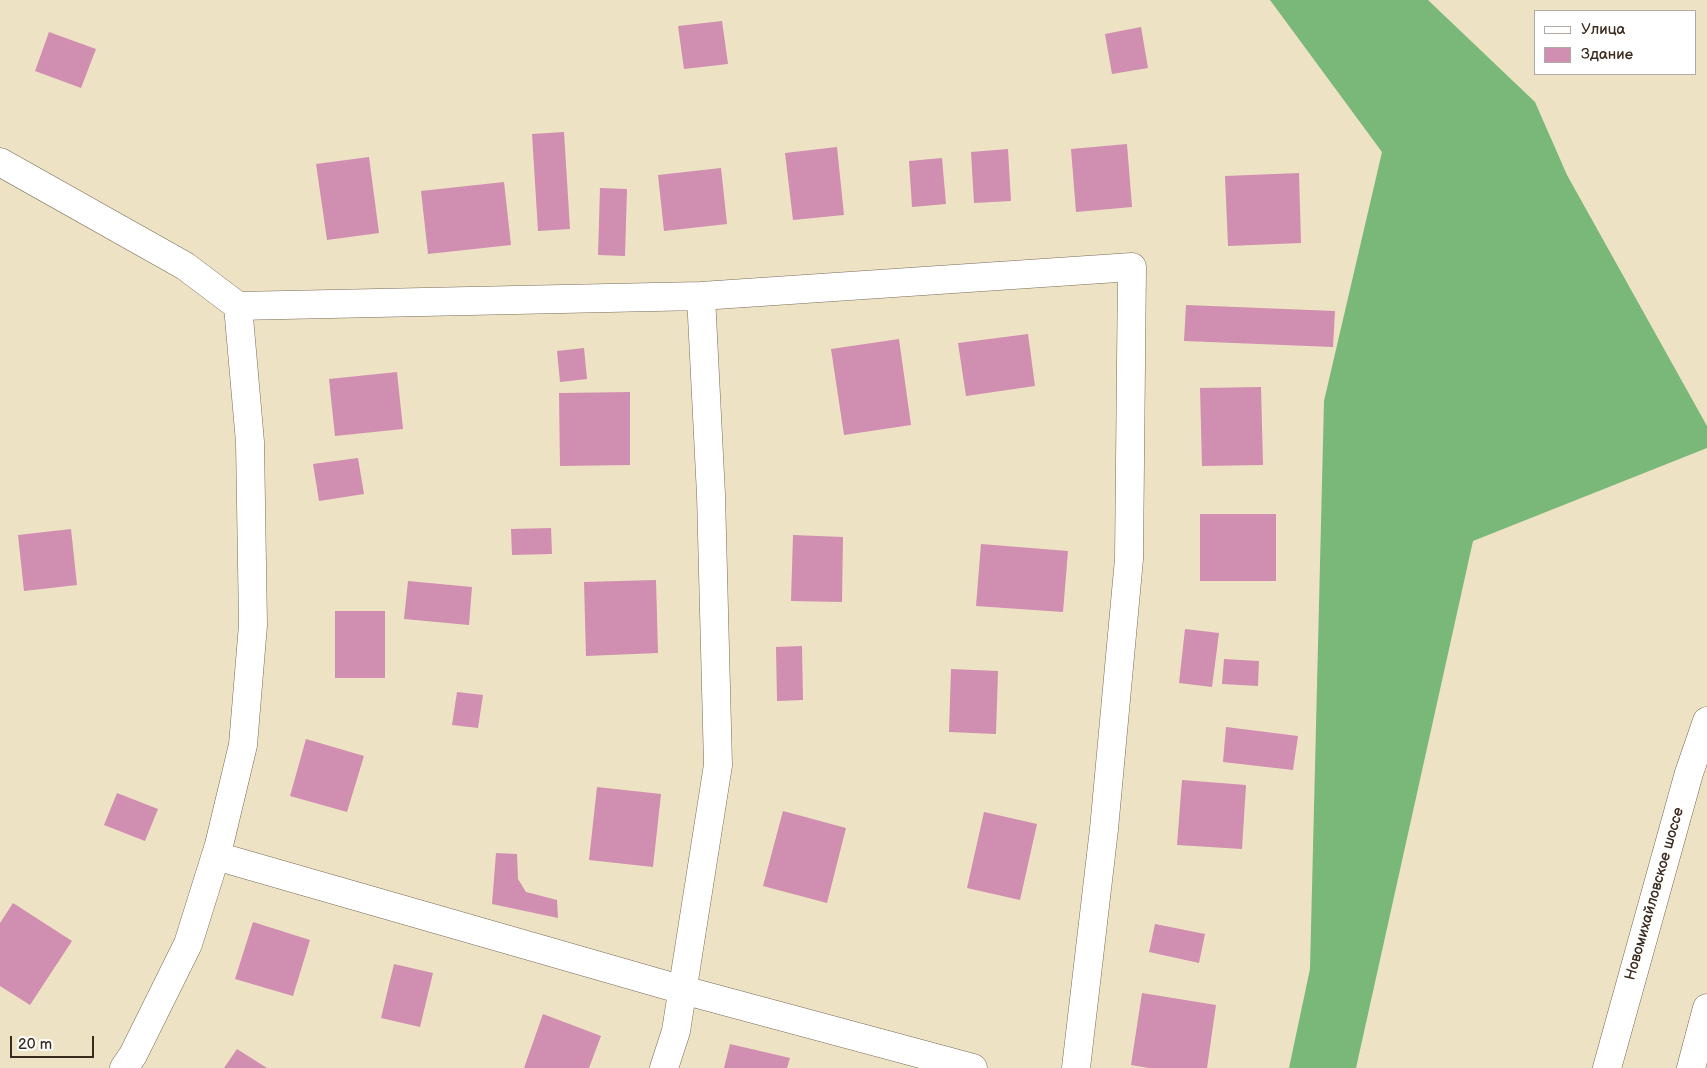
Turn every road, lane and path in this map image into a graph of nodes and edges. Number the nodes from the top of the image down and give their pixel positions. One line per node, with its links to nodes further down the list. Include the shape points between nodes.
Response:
1 (0, 162): 3 (street, via 185,266)
2 (701, 296): 3 (street); 6 (street, via 711,495 718,765); 11 (street, via 1132,267 1128,559 1104,829)
3 (238, 306): 5 (street, via 250,442 254,625 243,745)
4 (1707, 720): 12 (street, Новомихайловское шоссе, via 1689,773)
5 (216, 856): 6 (street); 8 (street, via 188,944)
6 (683, 990): 9 (street, via 676,1030); 10 (street)
7 (1707, 1008): 13 (street)
8 (124, 1068)
9 (664, 1068)
10 (973, 1068)
11 (1076, 1068)
12 (1606, 1068)
13 (1691, 1068)

